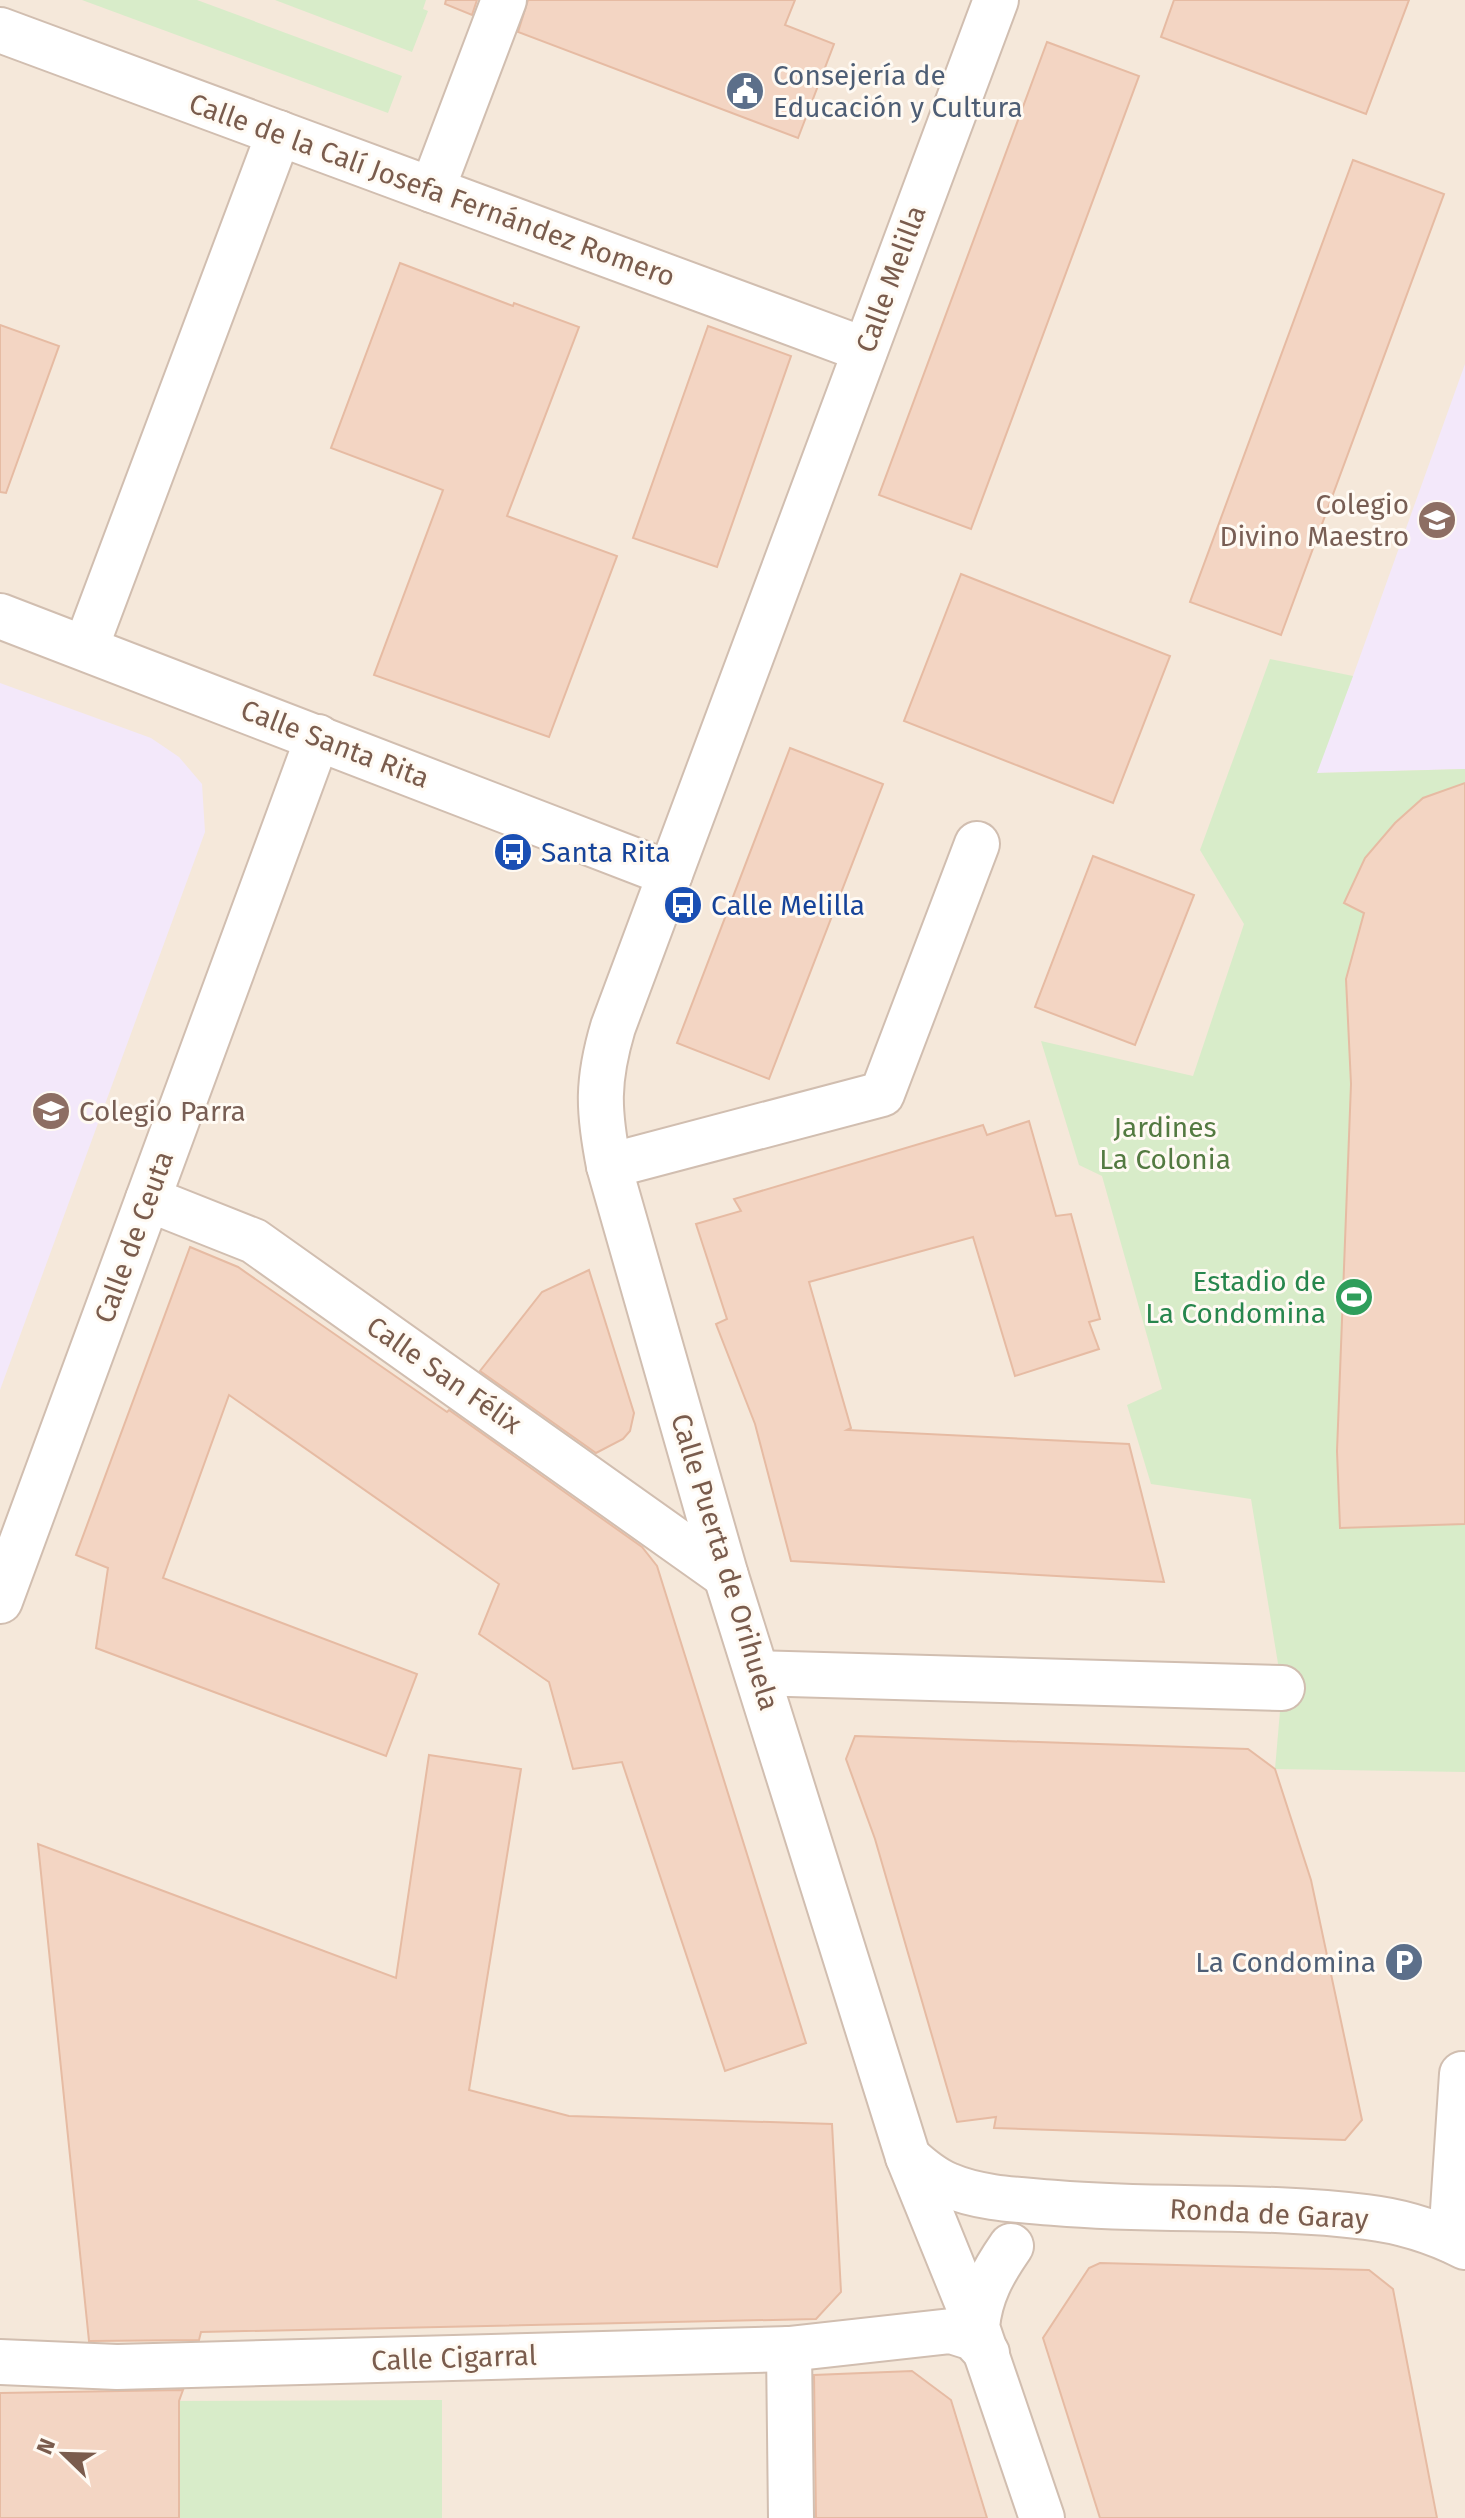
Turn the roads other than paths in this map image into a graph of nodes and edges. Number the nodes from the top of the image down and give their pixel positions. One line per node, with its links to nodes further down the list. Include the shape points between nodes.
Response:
1 (504, 0): 5 (street)
2 (996, 0): 6 (street, Calle Melilla)
3 (0, 30): 4 (street, Calle de la Calí Josefa Fernández Romero)
4 (279, 133): 5 (street, Calle de la Calí Josefa Fernández Romero); 8 (street)
5 (432, 190): 6 (street, Calle de la Calí Josefa Fernández Romero)
6 (865, 350): 11 (street, Calle Melilla)
7 (0, 616): 8 (street, Calle Santa Rita)
8 (86, 647): 9 (street, Calle Santa Rita)
9 (318, 737): 11 (street, Calle Santa Rita); 13 (street, Calle de Ceuta)
10 (977, 844): 12 (street, via 882,1094)
11 (670, 874): 12 (street, Calle Puerta de Orihuela, via 602,1068 600,1109)
12 (609, 1166): 14 (street, Calle Puerta de Orihuela)
13 (148, 1199): 14 (street, Calle San Félix, via 254,1241); 15 (street, Calle de Ceuta)
14 (726, 1576): 16 (street, Calle Puerta de Orihuela)
15 (0, 1601)
16 (757, 1673): 17 (street); 19 (street, Calle Puerta de Orihuela)
17 (1282, 1688)
18 (1462, 2074): 22 (street)
19 (908, 2157): 20 (street, Ronda de Garay, via 949,2186); 23 (street, Calle Puerta de Orihuela)
20 (993, 2196): 21 (street, Ronda de Garay); 23 (street, Ronda de Garay, via 958,2209)
21 (1117, 2208): 22 (street, Ronda de Garay, via 1328,2213 1392,2222); 24 (street, Ronda de Garay)
22 (1458, 2243)
23 (943, 2246): 24 (street, Ronda de Garay, via 978,2256); 25 (street, via 931,2299); 26 (street, Calle Puerta de Orihuela)
24 (1011, 2246): 26 (street, via 981,2302)
25 (907, 2336): 26 (street, Calle Cigarral, via 951,2331); 27 (street, Calle Cigarral)
26 (982, 2340): 30 (street, Calle Puerta de Orihuela)
27 (789, 2349): 28 (street, Calle Cigarral, via 117,2367); 29 (street)
28 (0, 2362)
29 (791, 2518)
30 (1042, 2518)

